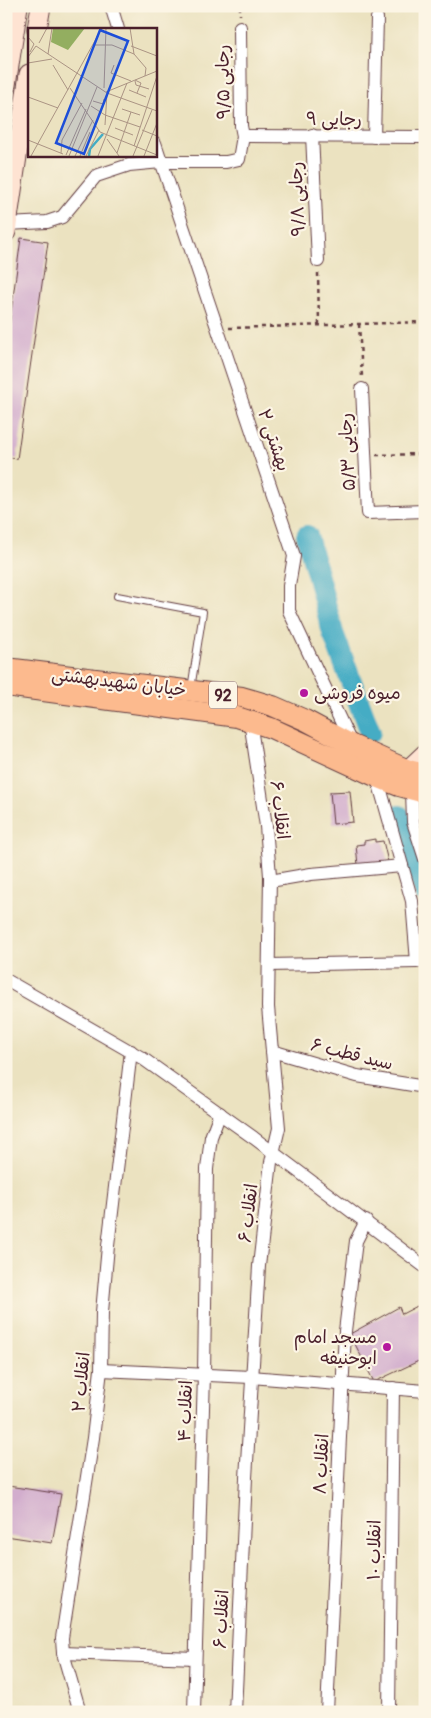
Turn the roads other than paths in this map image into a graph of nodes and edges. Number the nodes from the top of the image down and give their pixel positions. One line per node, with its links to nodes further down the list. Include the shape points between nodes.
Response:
1 (18, 6): 9 (main road)
2 (41, 6): 5 (main road)
3 (111, 6): 6 (street)
4 (377, 18): 12 (street)
5 (37, 28)
6 (118, 28)
7 (240, 28): 10 (street, رجایی ۹/۵)
8 (28, 81): 16 (main road)
9 (6, 86)
10 (242, 136): 11 (street, رجایی ۹); 15 (street, رجایی ۹/۵, via 239,159)
11 (312, 136): 12 (street, رجایی ۹); 17 (street, رجایی ۹/۸)
12 (374, 136): 13 (street, رجایی ۹)
13 (425, 137)
14 (156, 146): 15 (street, بهشتی ۲)
15 (161, 162): 16 (street, via 129,165 96,176 62,217); 25 (street, بهشتی ۲, via 294,556 289,611)
16 (7, 228)
17 (318, 261)
18 (362, 389): 19 (street, رجایی ۵/۳, via 368,513)
19 (425, 511)
20 (117, 596): 23 (lane, via 204,612)
21 (6, 668): 23 (main road, خیابان شهیدبهشتی / 92)
22 (6, 686): 24 (main road, خیابان شهیدبهشتی / 92)
23 (191, 691): 25 (main road, خیابان شهیدبهشتی / 92, via 242,697 273,706)
24 (250, 721): 27 (main road, خیابان شهیدبهشتی / 92); 31 (street, انقلاب ۶, via 266,826)
25 (352, 744): 28 (main road, خیابان شهیدبهشتی / 92)
26 (425, 754): 28 (main road)
27 (377, 777): 28 (main road, خیابان شهیدبهشتی / 92); 30 (street)
28 (414, 783): 29 (street, via 413,822)
29 (425, 858)
30 (402, 866): 31 (street); 32 (street, via 412,902 418,962)
31 (270, 881): 32 (street, انقلاب ۶)
32 (269, 965): 35 (street, انقلاب ۶)
33 (6, 980): 34 (street)
34 (131, 1051): 37 (street); 41 (street, انقلاب ۲, via 108,1246)
35 (272, 1051): 36 (street, سید قطب ۶, via 357,1076); 38 (street, انقلاب ۶, via 279,1128)
36 (425, 1088)
37 (220, 1113): 38 (street); 42 (street, انقلاب ۴, via 211,1137 207,1169)
38 (273, 1152): 39 (street); 43 (street, انقلاب ۶, via 259,1266)
39 (366, 1221): 40 (street); 44 (street, انقلاب ۸, via 356,1241)
40 (425, 1267)
41 (101, 1370): 42 (street); 47 (street, انقلاب ۲, via 62,1638)
42 (204, 1375): 43 (street); 48 (street, انقلاب ۴)
43 (251, 1377): 44 (street); 51 (street, انقلاب ۶)
44 (342, 1384): 45 (street); 52 (street, انقلاب ۸)
45 (393, 1388): 46 (street); 53 (street, انقلاب ۱۰)
46 (425, 1392)
47 (63, 1654): 48 (street); 49 (street, انقلاب ۲)
48 (195, 1658): 50 (street, انقلاب ۴)
49 (80, 1712)
50 (194, 1712)
51 (235, 1712)
52 (327, 1712)
53 (389, 1712)

